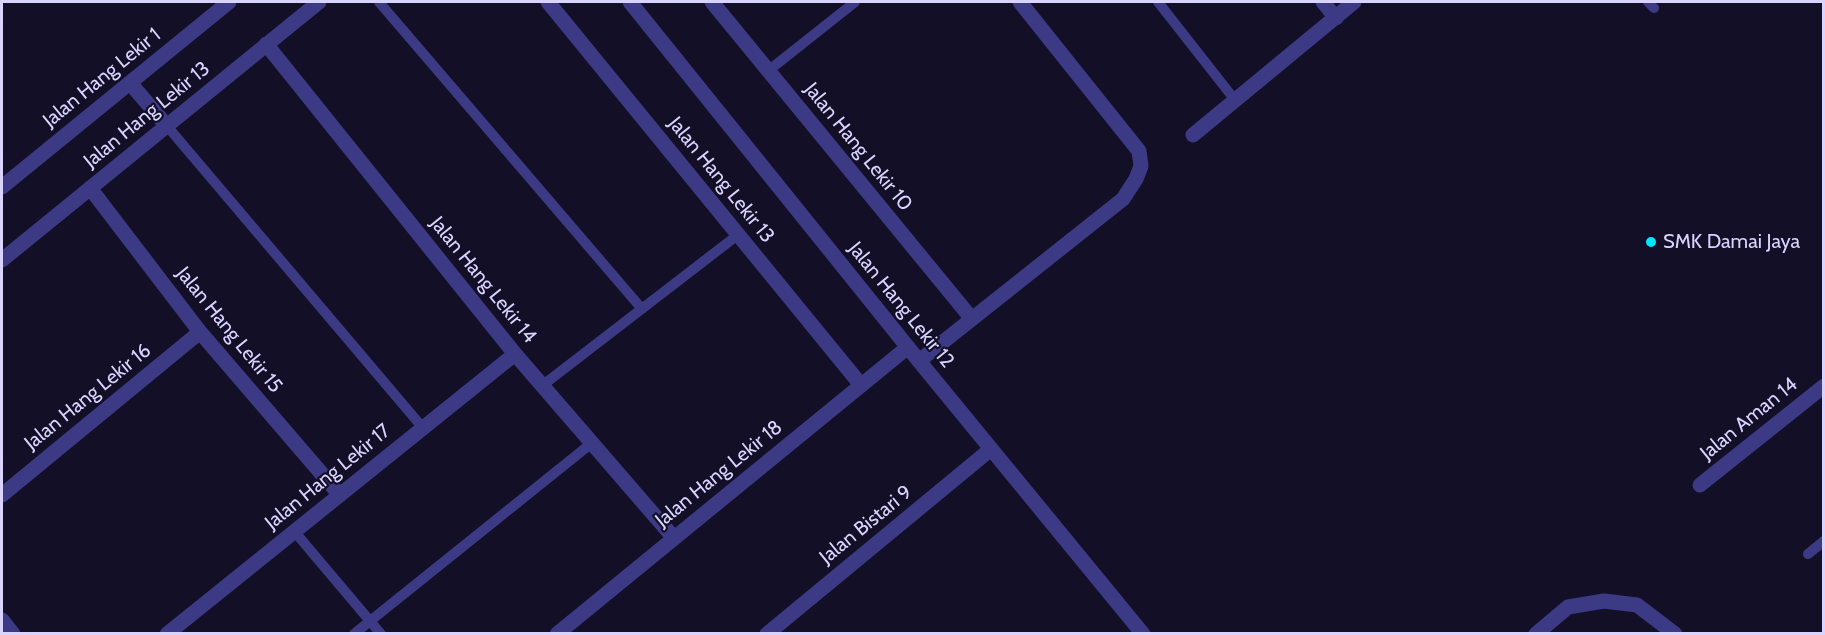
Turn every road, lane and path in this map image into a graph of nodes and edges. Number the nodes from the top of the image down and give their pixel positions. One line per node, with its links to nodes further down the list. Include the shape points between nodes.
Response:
1 (229, 2): 15 (street, Jalan Hang Lekir 1)
2 (318, 2): 13 (street, Jalan Hang Lekir 13)
3 (379, 2): 23 (lane)
4 (548, 2): 21 (street, Jalan Hang Lekir 13)
5 (630, 2): 26 (street, Jalan Hang Lekir 12)
6 (712, 2): 14 (street, Jalan Hang Lekir 10)
7 (855, 2): 14 (lane)
8 (1020, 2): 24 (street, via 1139,151 1141,166 1123,199)
9 (1158, 2): 16 (lane)
10 (1323, 2): 12 (street)
11 (1354, 2): 12 (street)
12 (1336, 18): 16 (street)
13 (266, 44): 17 (street, Jalan Hang Lekir 13); 27 (street, Jalan Hang Lekir 14)
14 (768, 71): 24 (street, Jalan Hang Lekir 10)
15 (130, 83): 17 (street); 19 (street, Jalan Hang Lekir 1)
16 (1235, 100): 18 (street)
17 (167, 126): 20 (street, Jalan Hang Lekir 13); 32 (lane)
18 (1193, 135)
19 (2, 188)
20 (90, 188): 22 (street, Jalan Hang Lekir 13); 25 (street, Jalan Hang Lekir 15)
21 (739, 234): 23 (lane); 30 (street, Jalan Hang Lekir 13)
22 (2, 260)
23 (642, 309): 29 (lane)
24 (972, 319): 28 (street)
25 (200, 332): 36 (street, Jalan Hang Lekir 16); 37 (street, Jalan Hang Lekir 15)
26 (908, 347): 28 (street, Jalan Hang Lekir 12); 30 (street, Jalan Hang Lekir 18)
27 (515, 354): 29 (street, Jalan Hang Lekir 14); 32 (street, Jalan Hang Lekir 17)
28 (919, 361): 34 (street, Jalan Hang Lekir 12)
29 (543, 385): 33 (street, Jalan Hang Lekir 14)
30 (861, 385): 39 (street, Jalan Hang Lekir 18)
31 (1824, 386): 35 (street, Jalan Aman 14)
32 (423, 428): 37 (street, Jalan Hang Lekir 17)
33 (593, 442): 39 (street, Jalan Hang Lekir 14); 43 (lane)
34 (991, 449): 49 (street, Jalan Bistari 9); 50 (street, Jalan Hang Lekir 12)
35 (1700, 485)
36 (2, 495)
37 (340, 495): 38 (street, Jalan Hang Lekir 17)
38 (294, 531): 43 (lane); 45 (street, Jalan Hang Lekir 17)
39 (674, 538): 48 (street, Jalan Hang Lekir 18)
40 (1824, 541): 41 (lane)
41 (1808, 554)
42 (2, 620): 44 (street)
43 (370, 621): 46 (lane); 47 (lane)
44 (13, 633)
45 (167, 633)
46 (354, 633)
47 (381, 633)
48 (557, 633)
49 (767, 633)
50 (1143, 633)
51 (1536, 633): 52 (street, via 1568,607 1604,601 1637,605)
52 (1674, 633)

